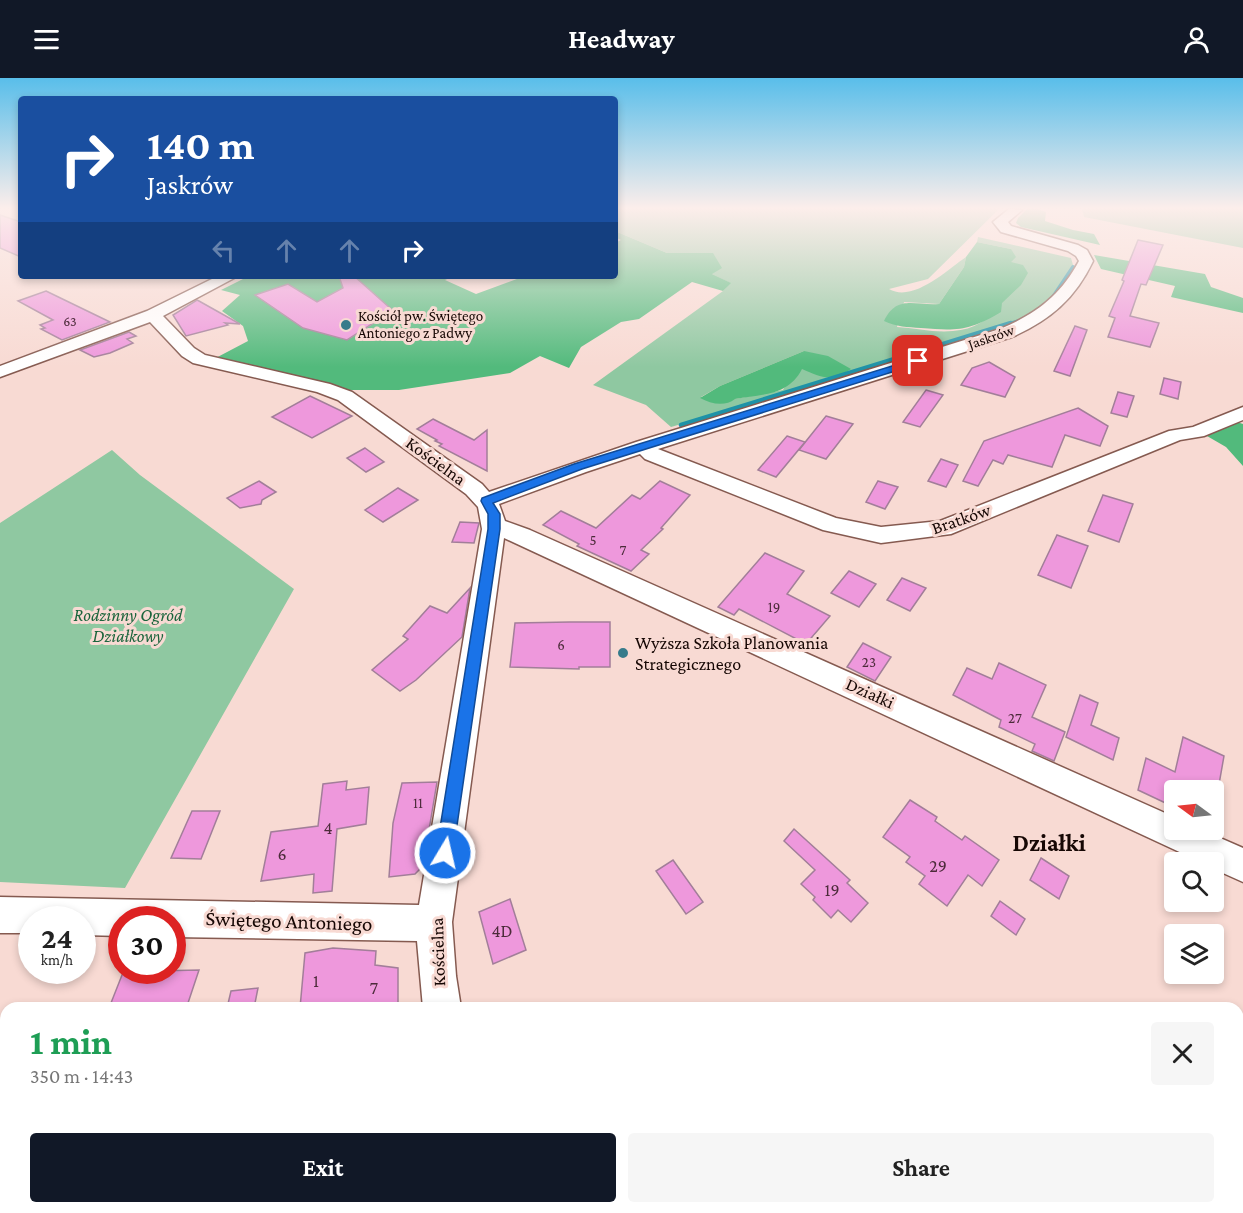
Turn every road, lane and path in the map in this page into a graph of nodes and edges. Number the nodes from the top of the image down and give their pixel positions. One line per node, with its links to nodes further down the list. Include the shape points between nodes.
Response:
1 (1085, 262): 6 (street, Jaskrów, via 1073,286 1051,310 1006,333)
2 (224, 279): 3 (street)
3 (153, 315): 4 (street); 7 (street, Kościelna, via 199,359 345,396)
4 (0, 372)
5 (1243, 412): 6 (street, Bratków, via 943,528 897,534 864,533 831,525 652,455)
6 (643, 446): 7 (street, Jaskrów)
7 (486, 501): 8 (street, Kościelna, via 494,514)
8 (494, 529): 9 (street, Działki, via 522,536); 11 (street, Kościelna)
9 (1243, 865)
10 (0, 915): 11 (street, Świętego Antoniego)
11 (434, 922): 12 (street, Kościelna)
12 (441, 1002)

